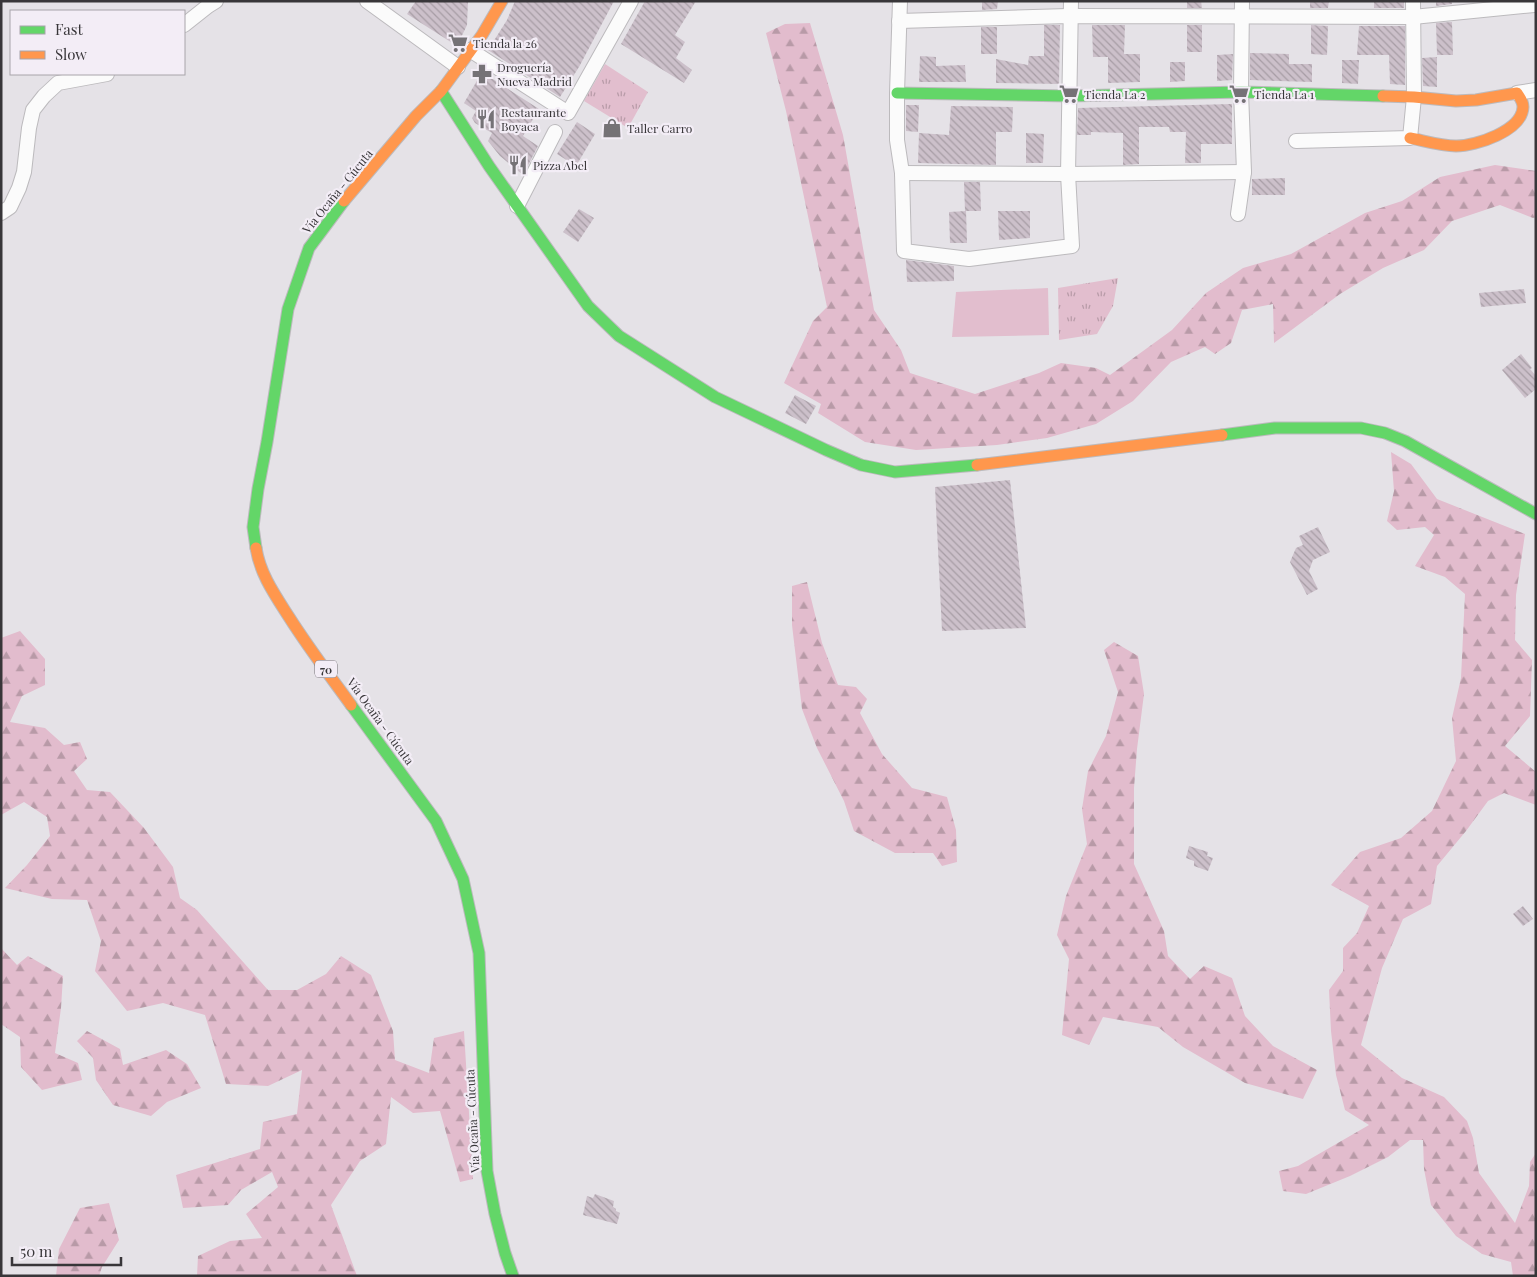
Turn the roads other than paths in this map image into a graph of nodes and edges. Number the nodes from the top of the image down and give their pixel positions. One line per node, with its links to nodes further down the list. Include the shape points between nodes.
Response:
1 (216, 1): 15 (street)
2 (366, 1): 18 (street)
3 (488, 1): 16 (street)
4 (502, 1): 16 (street, 70)
5 (631, 1): 17 (street, via 568,112)
6 (900, 1): 14 (street)
7 (1071, 1): 11 (street)
8 (1242, 1): 12 (street)
9 (1413, 1): 13 (street)
10 (1534, 5): 13 (street)
11 (1070, 16): 12 (street); 14 (street); 25 (street)
12 (1242, 17): 13 (street); 22 (street)
13 (1413, 17): 26 (street)
14 (899, 21): 23 (street)
15 (185, 24)
16 (482, 35): 17 (street, 70)
17 (470, 50): 18 (street, 70)
18 (458, 67): 21 (street, 70)
19 (102, 75): 34 (street, via 58,83 33,110 22,180 10,207)
20 (1536, 90): 24 (street)
21 (441, 91): 33 (street); 37 (street, Vía Ocaña - Cúcuta / 70, via 340,205 309,248 288,309 253,527 257,555 266,581 307,645 436,821 463,879 479,953 487,1171 495,1214)
22 (1241, 92): 25 (street); 26 (street); 30 (street)
23 (897, 93): 25 (street); 31 (street, via 897,140)
24 (1516, 93): 26 (street, via 1456,101); 28 (street, via 1524,106 1522,116 1507,130 1485,141 1442,146)
25 (1069, 96): 32 (street)
26 (1414, 96): 28 (street)
27 (556, 132): 33 (street)
28 (1410, 138): 29 (street)
29 (1296, 141)
30 (1244, 172): 32 (street); 35 (street)
31 (902, 173): 32 (street); 32 (street, via 904,251 969,259 1072,246)
32 (1068, 174)
33 (517, 206): 36 (street, via 588,306 619,336 715,397 861,465 894,472 928,470 1275,428 1361,428 1405,441)
34 (1, 213)
35 (1238, 214)
36 (1536, 514)
37 (513, 1276)

